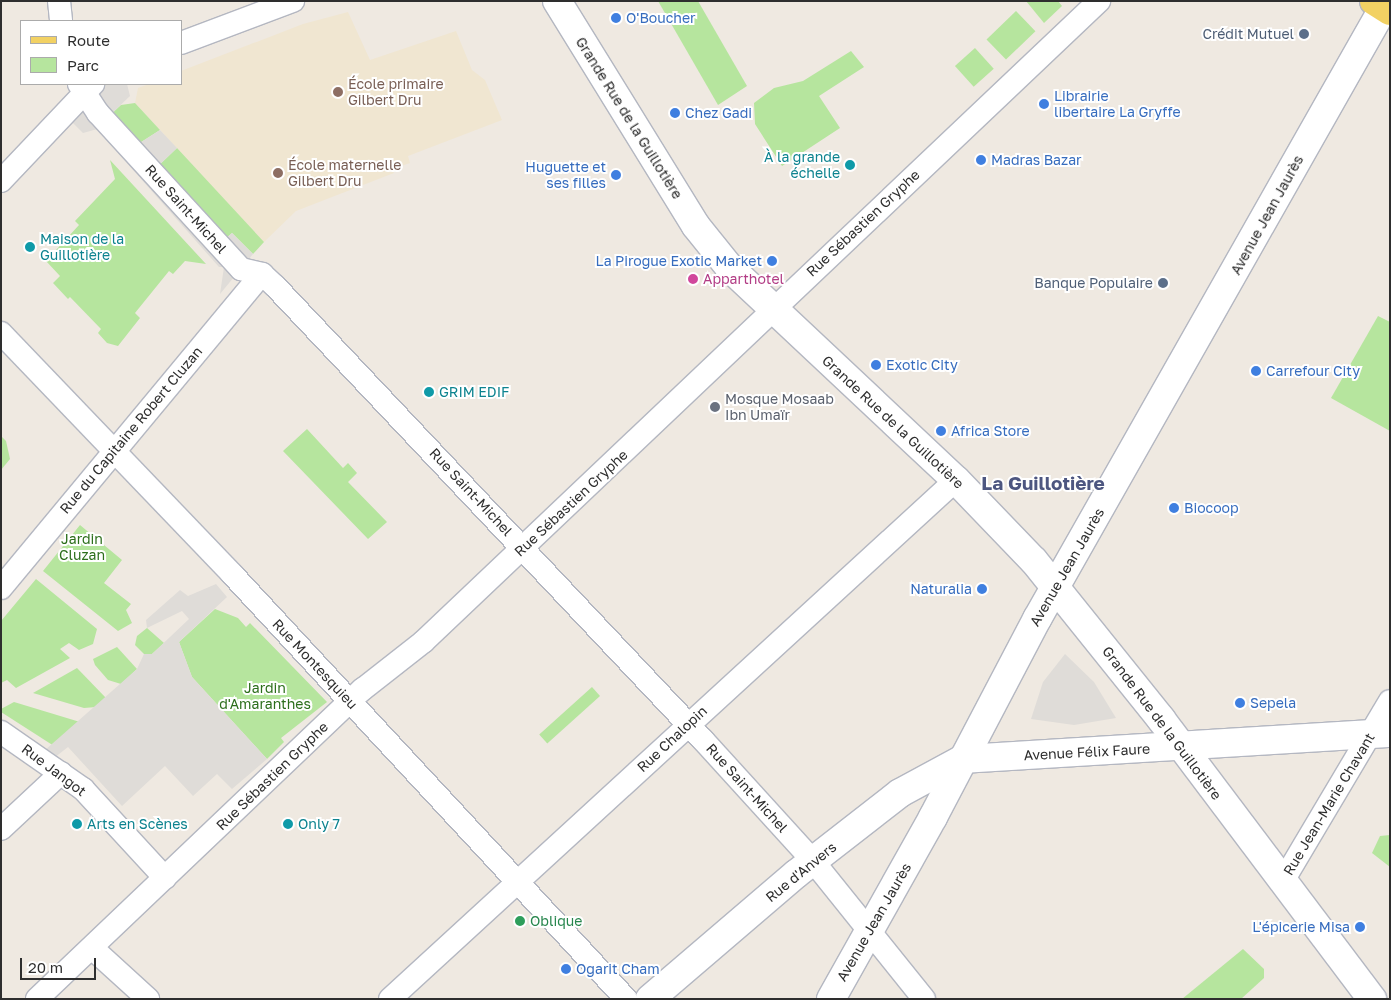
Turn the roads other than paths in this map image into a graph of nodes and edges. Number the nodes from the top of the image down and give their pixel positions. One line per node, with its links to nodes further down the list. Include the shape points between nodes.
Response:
1 (58, 1): 6 (street)
2 (293, 1): 7 (street)
3 (557, 1): 11 (main road, Grande Rue de la Guillotière, via 696,226 729,267)
4 (1099, 1): 11 (street, Rue Sébastien Gryphe)
5 (1383, 5): 17 (main road, Avenue Jean Jaurès)
6 (61, 20)
7 (182, 43)
8 (86, 86): 9 (street); 10 (street, Rue Saint-Michel, via 98,113 241,269)
9 (1, 181)
10 (262, 274): 13 (street, Rue du Capitaine Robert Cluzan); 15 (street, Rue Saint-Michel)
11 (773, 309): 14 (main road, Grande Rue de la Guillotière); 15 (street, Rue Sébastien Gryphe)
12 (1, 333): 13 (street, Rue Montesquieu)
13 (113, 450): 16 (street, Rue du Capitaine Robert Cluzan); 19 (street, Rue Montesquieu)
14 (956, 480): 17 (main road, Grande Rue de la Guillotière); 20 (street, Rue Chalopin)
15 (523, 548): 19 (street, Rue Sébastien Gryphe, via 423,642); 20 (street, Rue Saint-Michel)
16 (1, 588)
17 (1057, 588): 23 (main road, Grande Rue de la Guillotière); 24 (main road, Avenue Jean Jaurès, via 1037,619)
18 (1390, 701): 22 (street, Rue Jean-Marie Chavant)
19 (350, 702): 28 (street, Rue Sébastien Gryphe); 29 (street, Rue Montesquieu)
20 (688, 723): 27 (street, Rue Saint-Michel); 29 (street, Rue Chalopin)
21 (1, 732): 25 (street, Rue Jangot)
22 (1380, 734): 23 (main road, Avenue Félix Faure); 30 (street, Rue Jean-Marie Chavant)
23 (1183, 747): 24 (main road, Avenue Félix Faure); 30 (main road, Grande Rue de la Guillotière)
24 (963, 759): 27 (main road, Rue d'Anvers, via 900,793); 31 (main road, Avenue Jean Jaurès)
25 (62, 773): 26 (street); 28 (street, Rue Jangot, via 83,789)
26 (1, 829)
27 (814, 861): 31 (street, Rue Saint-Michel); 37 (main road, Rue d'Anvers)
28 (165, 878): 32 (street, Rue Sébastien Gryphe)
29 (518, 881): 35 (street, Rue Chalopin); 36 (street, Rue Montesquieu)
30 (1283, 882): 40 (main road, Grande Rue de la Guillotière)
31 (869, 931): 38 (main road, Avenue Jean Jaurès); 39 (street, Rue Saint-Michel)
32 (92, 948): 33 (street, Rue Sébastien Gryphe); 34 (street)
33 (37, 999)
34 (148, 999)
35 (390, 999)
36 (626, 999)
37 (650, 999)
38 (831, 999)
39 (924, 999)
40 (1372, 999)

